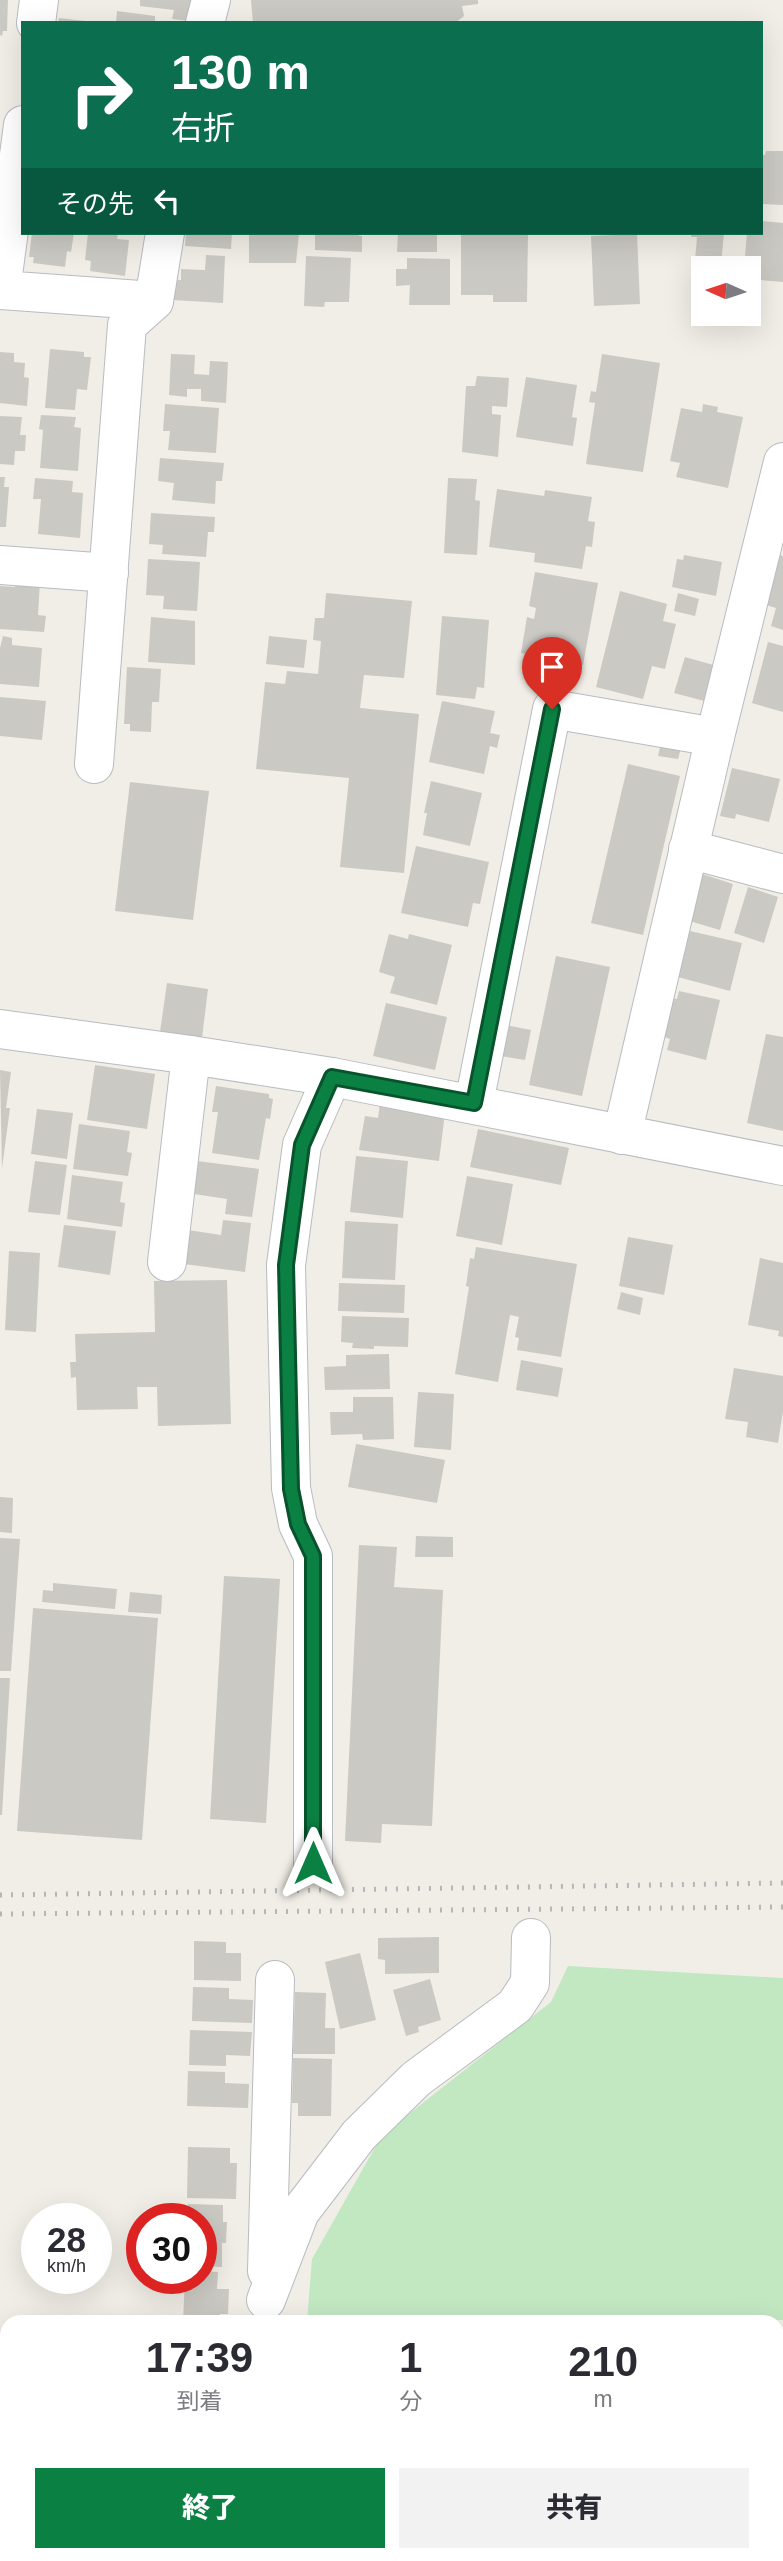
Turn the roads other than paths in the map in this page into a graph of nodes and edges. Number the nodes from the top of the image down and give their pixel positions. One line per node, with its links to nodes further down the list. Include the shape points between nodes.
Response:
1 (40, 0): 3 (street)
2 (211, 0): 4 (street)
3 (36, 21)
4 (206, 21)
5 (21, 140): 7 (street, via 1,290)
6 (165, 235): 7 (street)
7 (154, 300): 11 (street, via 127,325)
8 (783, 462): 9 (street)
9 (776, 520): 12 (street)
10 (0, 565): 11 (street)
11 (109, 573): 13 (street)
12 (715, 737): 14 (street); 19 (street, via 552,709)
13 (94, 764)
14 (688, 849): 15 (street); 20 (street)
15 (783, 874)
16 (0, 1029): 17 (street)
17 (191, 1055): 18 (street); 22 (street)
18 (332, 1077): 19 (street); 23 (street, via 302,1145 286,1265 291,1489 298,1524 313,1556)
19 (474, 1103): 20 (street)
20 (622, 1135): 21 (street)
21 (783, 1166)
22 (167, 1262)
23 (313, 1863)
24 (531, 1938): 26 (street, via 530,1983 515,2006 416,2079 359,2135 300,2212)
25 (275, 1980): 26 (street)
26 (266, 2311)

